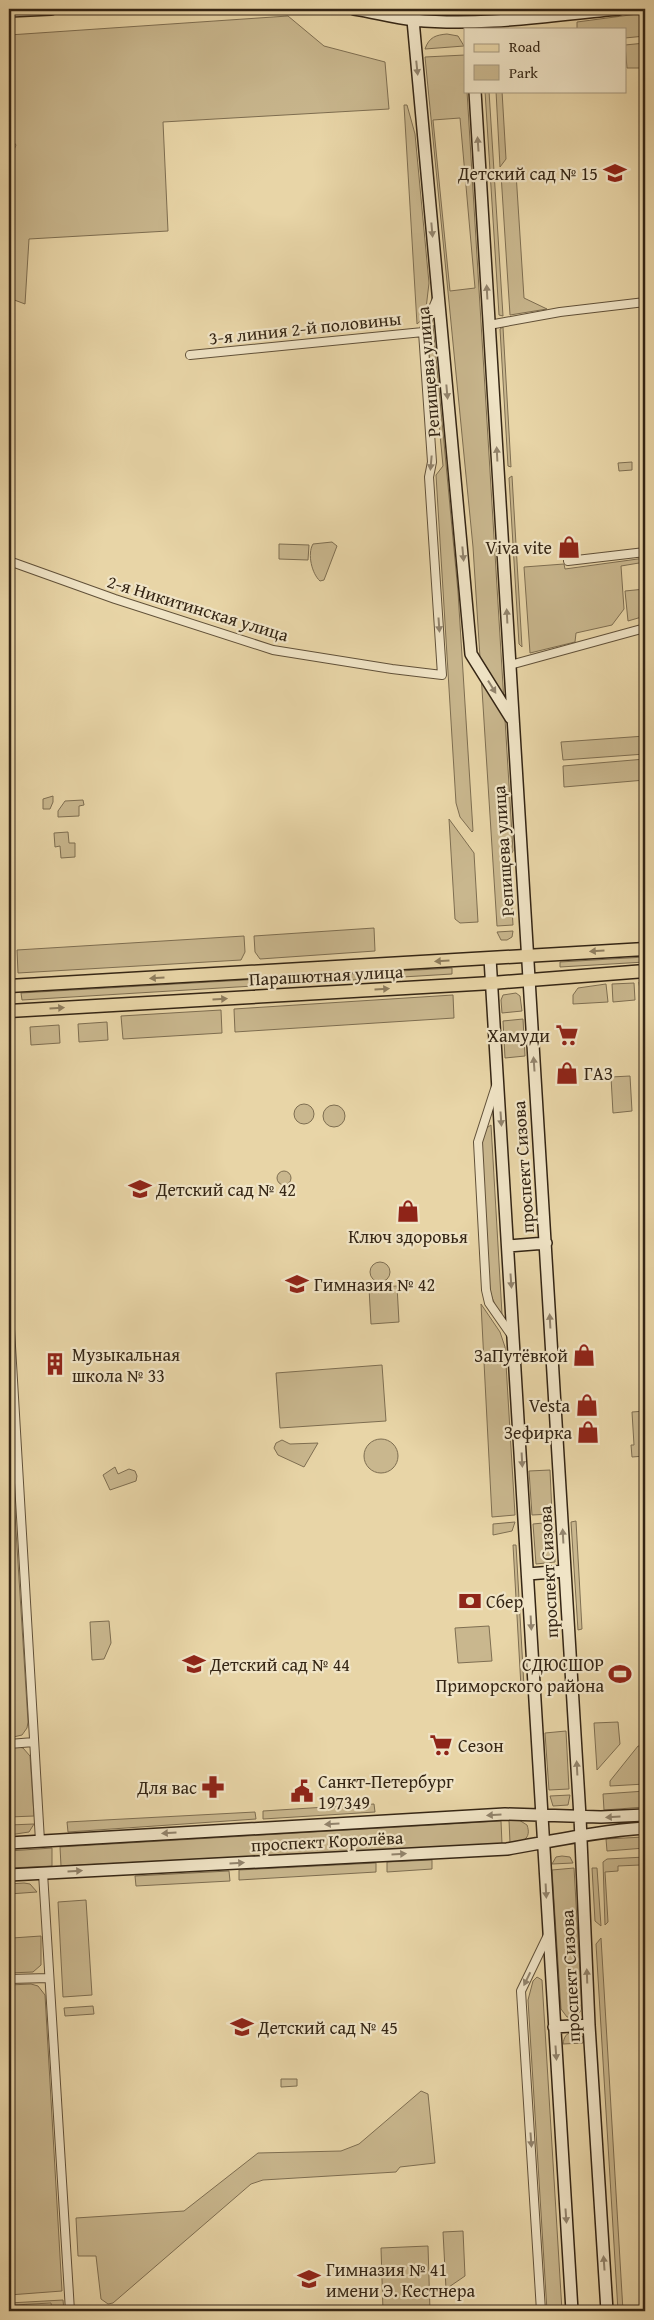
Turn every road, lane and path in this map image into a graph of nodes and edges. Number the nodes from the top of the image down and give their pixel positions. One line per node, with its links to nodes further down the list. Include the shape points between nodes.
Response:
1 (51, 9): 5 (main road)
2 (354, 9): 6 (main road)
3 (470, 9): 7 (main road)
4 (619, 9): 7 (main road)
5 (9, 11)
6 (413, 14): 7 (main road); 9 (main road, Репищева улица, one-way to 9)
7 (470, 25)
8 (475, 92): 11 (main road, Репищева улица, one-way to 8)
9 (438, 295): 12 (street); 19 (main road, Репищева улица, one-way to 19, via 471,654)
10 (645, 302): 11 (street, via 560,312)
11 (489, 325): 18 (main road, Репищева улица, one-way to 11)
12 (423, 332): 13 (street, 3-я линия 2-й половины); 15 (street, 2-я Никитинская улица, one-way to 15, via 432,462 428,477 442,675 273,650)
13 (190, 355)
14 (645, 552): 16 (street)
15 (9, 561)
16 (568, 561)
17 (645, 628): 18 (street)
18 (510, 665): 19 (main road, Репищева улица)
19 (512, 720): 21 (main road, Репищева улица)
20 (645, 949): 21 (main road, Парашютная улица, one-way to 21)
21 (527, 955): 22 (main road, Парашютная улица); 24 (main road, Репищева улица)
22 (490, 958): 25 (main road); 26 (main road, Парашютная улица, one-way to 26)
23 (645, 971): 24 (main road, Парашютная улица)
24 (528, 980): 25 (main road, Парашютная улица); 29 (main road, проспект Сизова, one-way to 24)
25 (492, 983): 27 (main road, Парашютная улица, one-way to 25); 28 (main road, проспект Сизова)
26 (9, 986)
27 (9, 1011)
28 (498, 1079): 30 (main road, проспект Сизова, one-way to 30); 32 (street, via 478,1142 486,1290 489,1303)
29 (546, 1243): 30 (main road); 33 (main road, проспект Сизова, one-way to 29)
30 (508, 1246): 32 (main road, проспект Сизова, one-way to 32)
31 (9, 1312): 35 (street)
32 (515, 1340): 34 (main road, проспект Сизова, one-way to 34)
33 (566, 1571): 34 (main road); 39 (main road, проспект Сизова, one-way to 33)
34 (528, 1574): 37 (main road, проспект Сизова, one-way to 37)
35 (34, 1742): 36 (street); 42 (street)
36 (9, 1744)
37 (542, 1814): 39 (main road, проспект Королёва); 42 (main road, проспект Королёва, one-way to 42); 44 (main road, проспект Сизова)
38 (645, 1815): 39 (main road, проспект Королёва, one-way to 39)
39 (580, 1817): 41 (main road, проспект Сизова)
40 (645, 1828): 41 (main road, проспект Королёва, via 602,1831)
41 (581, 1837): 44 (main road, проспект Королёва); 50 (main road, проспект Сизова, one-way to 41)
42 (40, 1841): 43 (main road, проспект Королёва)
43 (9, 1843)
44 (544, 1843): 45 (main road, проспект Королёва, one-way to 44, via 507,1849); 47 (main road, проспект Сизова, one-way to 47)
45 (43, 1873): 46 (main road, проспект Королёва); 48 (street)
46 (9, 1875)
47 (548, 1935): 51 (main road, проспект Сизова); 53 (street, one-way to 53, via 521,1991)
48 (49, 1978): 49 (street); 52 (street)
49 (9, 1979)
50 (589, 2025): 51 (main road); 55 (main road, проспект Сизова, one-way to 50)
51 (554, 2027): 54 (main road, проспект Сизова, one-way to 54)
52 (70, 2311)
53 (541, 2311)
54 (572, 2311)
55 (607, 2311)

